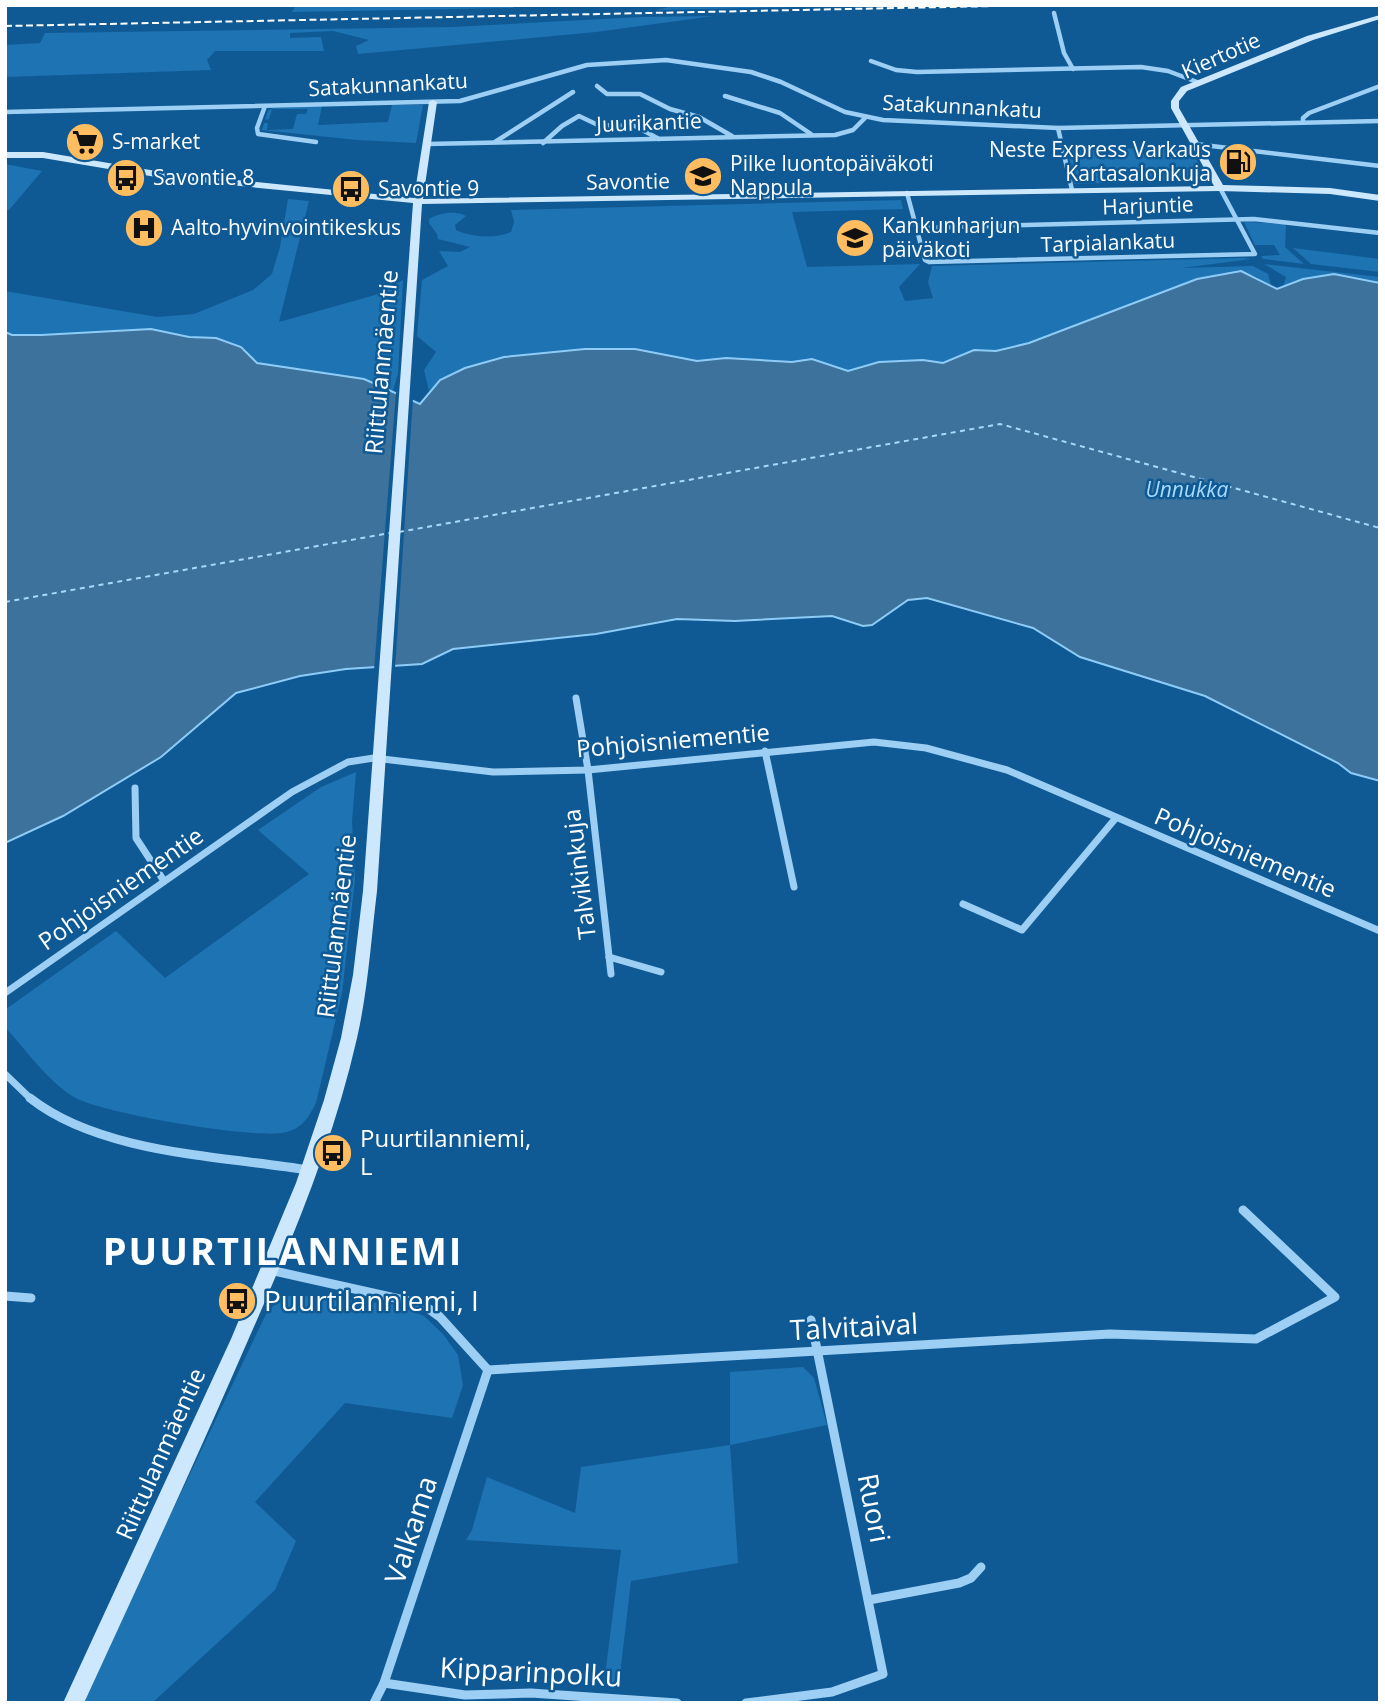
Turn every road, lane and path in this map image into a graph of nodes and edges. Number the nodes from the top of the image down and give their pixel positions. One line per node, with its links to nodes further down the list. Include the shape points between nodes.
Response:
1 (1054, 13): 4 (street, via 1063,53)
2 (1380, 17): 5 (street, Kiertotie, via 1310,38)
3 (871, 61): 4 (street, via 917,72)
4 (1073, 69): 5 (street, via 1150,68)
5 (1197, 82): 16 (street, Kiertotie, via 1175,101)
6 (597, 86): 19 (street, via 607,94 640,94)
7 (1380, 86): 15 (street, via 1309,113)
8 (573, 92): 24 (street)
9 (725, 96): 18 (street, via 785,115)
10 (433, 103): 11 (street, Satakunnankatu); 13 (street, Satakunnankatu, via 471,99 587,65 686,61 768,78); 23 (street, Riittulanmäentie)
11 (265, 106): 12 (street, Satakunnankatu); 21 (street, via 258,134)
12 (5, 112)
13 (866, 118): 17 (street, Satakunnankatu); 18 (street, Juurikantie, via 847,132)
14 (1380, 121): 15 (street, Satakunnankatu)
15 (1303, 122): 16 (street, Satakunnankatu)
16 (1183, 125): 17 (street, Satakunnankatu); 25 (street, Kiertotie)
17 (1058, 128): 29 (street)
18 (812, 135): 19 (street, Juurikantie)
19 (733, 136): 20 (street, Juurikantie)
20 (660, 139): 22 (street, Juurikantie); 22 (street, via 635,126 598,125 579,116)
21 (316, 142)
22 (543, 143): 24 (street, Juurikantie)
23 (427, 144): 24 (street, Juurikantie); 32 (street, Riittulanmäentie)
24 (491, 144)
25 (1195, 144): 27 (street); 28 (street, Kiertotie)
26 (5, 155): 32 (street, Savontie, via 43,155 168,176)
27 (1380, 166)
28 (1220, 188): 29 (street, Savontie); 31 (street, Savontie, via 1330,191); 33 (street)
29 (1072, 190): 30 (street, Savontie)
30 (907, 193): 32 (street, Savontie); 34 (street)
31 (1380, 198)
32 (418, 202): 50 (street, Riittulanmäentie, via 360,972 345,1057)
33 (1237, 219): 34 (street, Harjuntie); 34 (street, Tarpialankatu, via 1255,253 1251,255 933,262 925,260); 35 (street, Harjuntie)
34 (917, 228)
35 (1380, 233)
36 (576, 698): 38 (street, Talvikinkuja)
37 (765, 751): 38 (street, Pohjoisniementie); 40 (street, Pohjoisniementie, via 874,742 920,745 1007,770); 42 (street)
38 (588, 770): 41 (street, Pohjoisniementie, via 493,772 374,758 348,762 292,792); 45 (street, Talvikinkuja)
39 (135, 788): 41 (street, via 136,838)
40 (1115, 818): 43 (street, via 1022,929); 44 (street, Pohjoisniementie)
41 (164, 881): 48 (street, Pohjoisniementie)
42 (794, 887)
43 (963, 904)
44 (1380, 931)
45 (609, 957): 46 (street); 47 (street, Talvikinkuja)
46 (661, 972)
47 (611, 974)
48 (5, 993)
49 (5, 1074): 50 (street, via 30,1099 87,1128 132,1142)
50 (309, 1171): 52 (street, Riittulanmäentie)
51 (1242, 1210): 56 (street, Talvitaival, via 1335,1297 1256,1339 1110,1334)
52 (270, 1269): 57 (street, via 422,1304 440,1317); 62 (street, Riittulanmäentie)
53 (5, 1296): 54 (street)
54 (31, 1298)
55 (811, 1320): 56 (street, Ruori)
56 (818, 1351): 57 (street, Talvitaival); 59 (street, Ruori)
57 (488, 1370): 60 (street, Valkama)
58 (981, 1567): 59 (street, via 959,1583)
59 (869, 1600): 65 (street, Ruori, via 883,1674 832,1692)
60 (384, 1683): 61 (street, Kipparinpolku, via 464,1695 531,1693); 63 (street, Valkama)
61 (614, 1701): 64 (street, Kipparinpolku)
62 (74, 1703)
63 (374, 1703)
64 (677, 1703)
65 (746, 1703)

